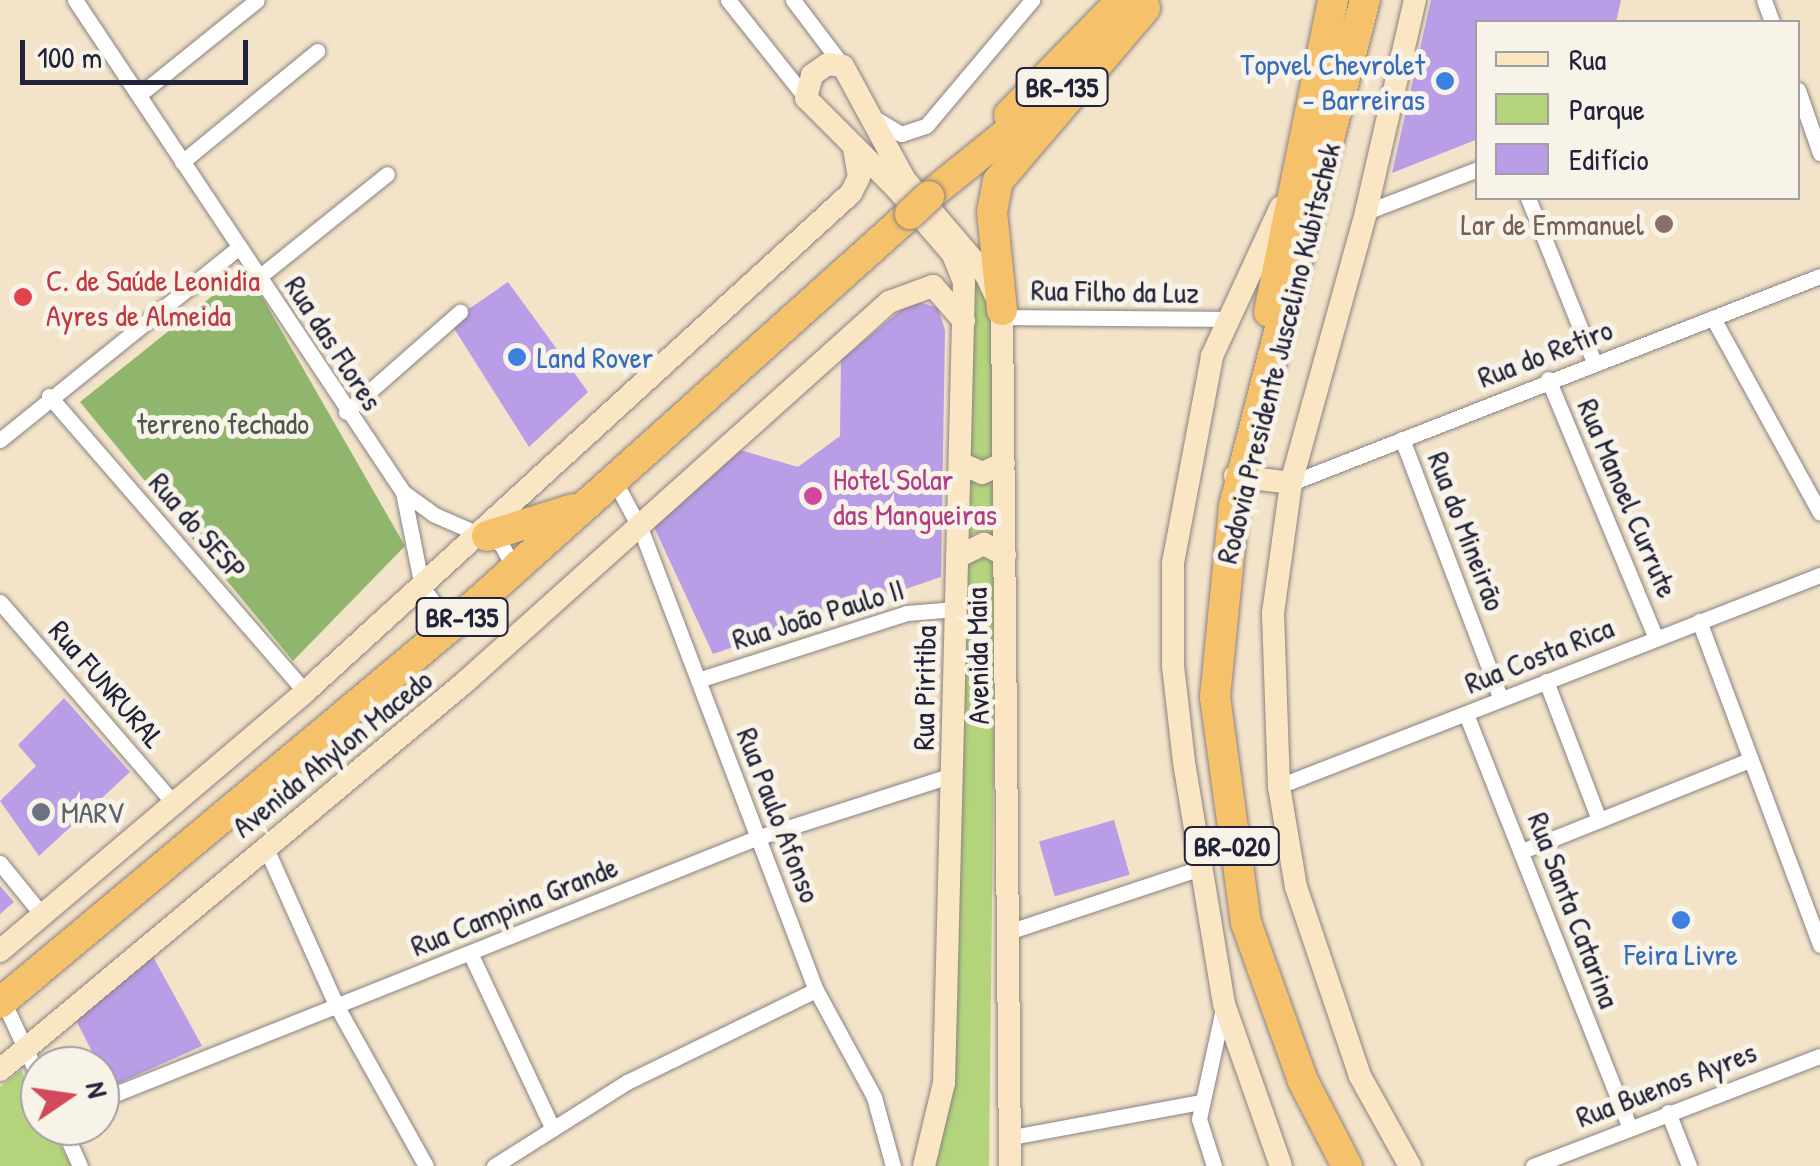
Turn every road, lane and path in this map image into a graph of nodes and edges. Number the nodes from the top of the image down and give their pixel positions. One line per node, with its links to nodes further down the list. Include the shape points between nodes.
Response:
1 (74, 0): 12 (street, Rua das Flores)
2 (257, 0): 12 (street)
3 (728, 0): 14 (street)
4 (793, 0): 11 (street)
5 (1032, 0): 15 (street, via 926,126 901,134)
6 (1333, 0): 21 (highway)
7 (1365, 0): 43 (highway, Rodovia Presidente Juscelino Kubitschek / BR-020)
8 (1415, 0): 24 (main road)
9 (1125, 5): 23 (highway, BR-135); 29 (highway, via 998,181 992,212)
10 (317, 50): 18 (street)
11 (843, 66): 14 (main road, via 817,68); 15 (main road)
12 (138, 96): 18 (street, Rua das Flores)
13 (1800, 96): 17 (street)
14 (806, 98): 16 (main road)
15 (871, 116): 23 (main road)
16 (854, 150): 23 (main road); 48 (main road, via 859,177 851,193)
17 (1820, 153)
18 (182, 162): 25 (street, Rua das Flores)
19 (1475, 171): 24 (street)
20 (387, 174): 27 (street)
21 (1293, 178): 30 (main road); 43 (highway)
22 (1529, 200): 33 (street)
23 (917, 203): 29 (main road, Avenida Maia, via 986,275); 32 (main road, Rua Piritiba, via 960,269); 41 (highway, BR-135)
24 (1366, 212): 42 (main road)
25 (239, 247): 27 (street, Rua das Flores); 35 (street)
26 (1820, 276): 31 (street, Rua do Retiro)
27 (258, 277): 36 (street, Rua das Flores)
28 (460, 312): 36 (street)
29 (1002, 314): 30 (street, Rua Filho da Luz); 39 (main road, Avenida Maia)
30 (1228, 319): 73 (main road, via 1196,424 1173,563 1174,666)
31 (1714, 320): 33 (street, Rua do Retiro); 46 (street)
32 (966, 326): 40 (main road, Rua Piritiba); 47 (main road, Avenida Ahylon Macedo, via 943,291 908,290)
33 (1594, 362): 34 (street, Rua do Retiro)
34 (1548, 378): 37 (street, Rua do Retiro); 58 (street, Rua Manoel Currute)
35 (49, 396): 38 (street); 61 (street, Rua do SESP)
36 (346, 412): 44 (street, Rua das Flores)
37 (1402, 439): 42 (street, Rua do Retiro); 62 (street, Rua do Mineirão)
38 (0, 440)
39 (1004, 463): 40 (main road, via 982,473); 49 (main road, Avenida Maia)
40 (960, 464): 50 (main road, Rua Piritiba)
41 (615, 482): 45 (highway, BR-135); 47 (street, Rua Paulo Afonso)
42 (1291, 483): 43 (main road); 66 (main road, via 1273,613)
43 (1238, 486): 101 (highway, Rodovia Presidente Juscelino Kubitschek / BR-020, via 1215,697 1230,833 1265,987)
44 (403, 492): 48 (street, via 435,516); 53 (street, Rua das Flores)
45 (585, 505): 48 (highway); 51 (highway, BR-135)
46 (1820, 513)
47 (641, 530): 59 (street, Rua Paulo Afonso); 70 (main road, Avenida Ahylon Macedo)
48 (480, 534): 51 (street, via 507,551); 53 (main road)
49 (1005, 555): 50 (main road, via 984,544); 75 (main road, Avenida Maia)
50 (957, 558): 55 (main road, Rua Piritiba)
51 (515, 569): 57 (highway, BR-135)
52 (1820, 574): 56 (street, Rua Costa Rica)
53 (420, 582): 57 (street, Rua das Flores); 61 (main road)
54 (0, 602): 67 (street, Rua FUNRURAL)
55 (956, 609): 59 (street, Rua João Paulo II, via 908,613); 65 (main road, Rua Piritiba)
56 (1699, 621): 58 (street, Rua Costa Rica); 64 (street)
57 (452, 626): 80 (highway, BR-135)
58 (1656, 638): 60 (street, Rua Costa Rica)
59 (698, 680): 69 (street, Rua Paulo Afonso)
60 (1546, 681): 62 (street, Rua Costa Rica); 68 (street)
61 (305, 692): 67 (main road)
62 (1501, 698): 63 (street, Rua Costa Rica)
63 (1466, 714): 66 (street, Rua Costa Rica); 71 (street, Rua Santa Catarina)
64 (1749, 760): 68 (street); 76 (street)
65 (952, 775): 69 (street, Rua Campina Grande); 97 (main road, Rua Piritiba, via 944,1084)
66 (1279, 786): 102 (main road, via 1296,887 1324,983 1360,1076)
67 (172, 801): 74 (main road)
68 (1599, 820): 71 (street)
69 (756, 838): 78 (street, Rua Campina Grande); 79 (street, Rua Paulo Afonso)
70 (265, 846): 82 (street); 84 (main road, Avenida Ahylon Macedo)
71 (1522, 851): 91 (street, Rua Santa Catarina)
72 (0, 863): 74 (street)
73 (1200, 868): 75 (street); 81 (main road)
74 (43, 916): 77 (main road)
75 (1011, 931): 93 (main road, Avenida Maia)
76 (1820, 945)
77 (0, 951)
78 (471, 954): 82 (street, Rua Campina Grande); 92 (street)
79 (816, 990): 92 (street, via 680,1054); 96 (street, Rua Paulo Afonso, via 874,1097)
80 (1, 1002): 83 (street)
81 (1224, 1004): 89 (street); 100 (main road)
82 (336, 1006): 88 (street, Rua Campina Grande); 94 (street)
83 (23, 1046)
84 (28, 1046)
85 (20, 1052): 87 (main road, Avenida Ahylon Macedo)
86 (1819, 1059): 90 (street, Rua Buenos Ayres)
87 (0, 1070)
88 (120, 1092)
89 (1200, 1102): 93 (street); 99 (street)
90 (1668, 1112): 91 (street, Rua Buenos Ayres); 104 (street)
91 (1629, 1126): 103 (street, Rua Buenos Ayres)
92 (553, 1128): 95 (street)
93 (1012, 1137): 98 (main road, Avenida Maia)
94 (426, 1166)
95 (494, 1166)
96 (893, 1166)
97 (924, 1166)
98 (1010, 1166)
99 (1214, 1166)
100 (1280, 1166)
101 (1346, 1166)
102 (1410, 1166)
103 (1533, 1166)
104 (1689, 1166)

